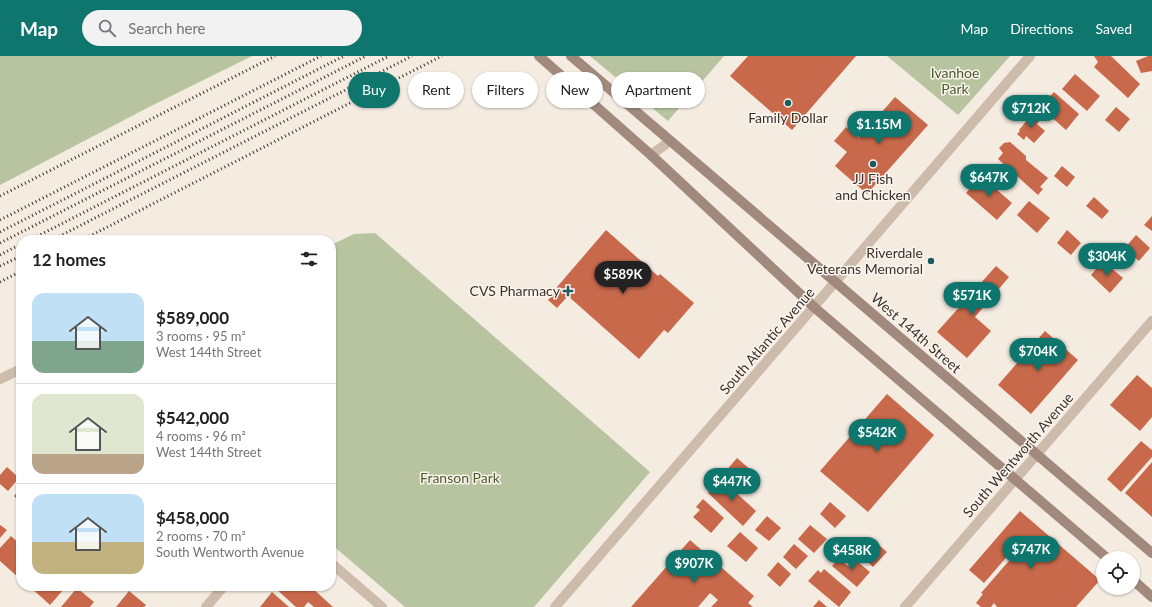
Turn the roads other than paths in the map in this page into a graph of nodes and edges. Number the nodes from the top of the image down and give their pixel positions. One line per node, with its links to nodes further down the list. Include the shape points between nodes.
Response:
1 (539, 56): 5 (street)
2 (570, 56): 4 (street, West 144th Street)
3 (1030, 56): 6 (street, South Atlantic Avenue)
4 (670, 141): 5 (street); 6 (street, West 144th Street)
5 (651, 155): 7 (street)
6 (837, 282): 7 (street, South Atlantic Avenue); 11 (street, West 144th Street)
7 (815, 308): 12 (street); 21 (street, South Atlantic Avenue)
8 (1152, 321): 11 (street, South Wentworth Avenue)
9 (16, 371): 10 (street)
10 (0, 379)
11 (1036, 455): 12 (street, South Wentworth Avenue); 14 (street, West 144th Street)
12 (1015, 479): 13 (street); 22 (street, South Wentworth Avenue)
13 (1099, 551)
14 (1152, 553)
15 (336, 568): 20 (street)
16 (1140, 586): 18 (street)
17 (220, 591): 19 (street)
18 (1152, 597)
19 (206, 607)
20 (382, 607)
21 (555, 607)
22 (905, 607)

